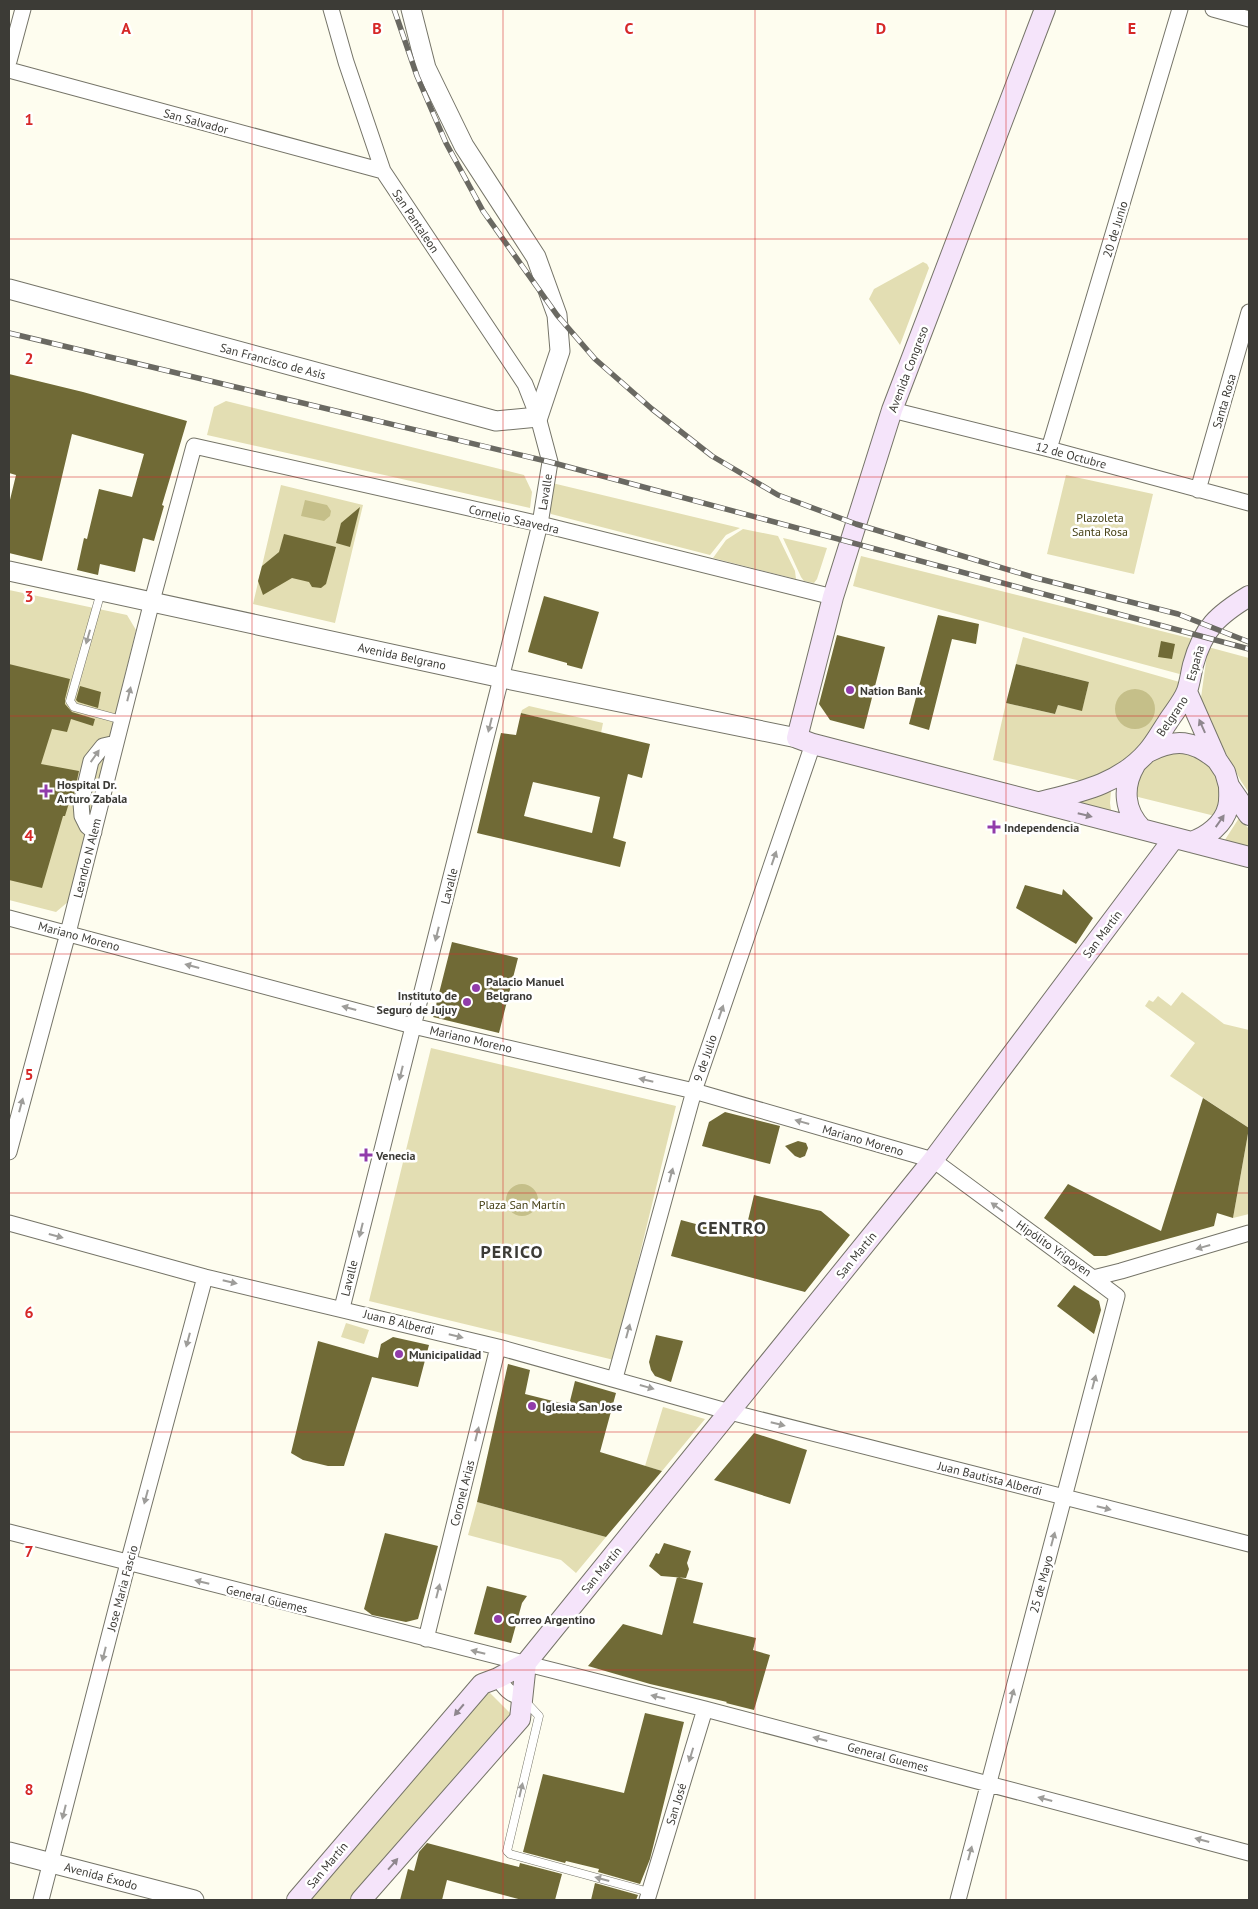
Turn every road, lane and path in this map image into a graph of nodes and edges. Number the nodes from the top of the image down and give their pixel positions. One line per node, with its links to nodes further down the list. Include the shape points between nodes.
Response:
1 (23, 9): 8 (street)
2 (331, 9): 10 (street, San Pantaleon)
3 (411, 9): 14 (street, via 426,68 464,146 536,257 557,315 560,351)
4 (1045, 9): 13 (main road, Avenida Congreso)
5 (1180, 9): 16 (street, 20 de Junio)
6 (1214, 9): 7 (street)
7 (1249, 19)
8 (9, 61)
9 (9, 70): 10 (street, San Salvador)
10 (383, 171): 14 (street, San Pantaleon, via 526,384)
11 (9, 289): 14 (street, San Francisco de Asis, via 496,421)
12 (1249, 312): 18 (street, Santa Rosa)
13 (892, 410): 16 (street, 12 de Octubre); 23 (main road, Avenida Congreso)
14 (538, 417): 17 (street, San Pantaleon)
15 (194, 446): 20 (street, Cornelio Saavedra); 24 (street, Leandro N Alem)
16 (1049, 449): 18 (street, 12 de Octubre)
17 (550, 462): 20 (street, Lavalle)
18 (1198, 490): 19 (street, 12 de Octubre)
19 (1249, 503)
20 (540, 524): 23 (street, Cornelio Saavedra); 26 (street, Lavalle)
21 (9, 571): 22 (street, Avenida Belgrano)
22 (102, 590): 24 (street, Avenida Belgrano); 28 (lane, one-way to 28, via 70,701 74,708)
23 (833, 597): 29 (main road, Avenida Congreso)
24 (152, 601): 26 (street, Avenida Belgrano); 28 (street, Leandro N Alem, one-way to 24)
25 (1245, 602): 27 (main road, España, via 1213,623 1203,637)
26 (502, 678): 29 (street, Avenida Belgrano); 42 (street, Lavalle, one-way to 42)
27 (1187, 692): 31 (main road, Belgrano); 32 (main road, Belgrano, one-way to 27)
28 (122, 720): 30 (street, Leandro N Alem)
29 (805, 741): 34 (main road, Belgrano); 43 (street, 9 de Julio, one-way to 29)
30 (116, 744): 37 (street, Leandro N Alem); 37 (street, one-way to 30, via 82,816 80,802 91,760 103,746)
31 (1142, 758): 32 (main road, via 1162,744 1177,742 1193,744); 34 (main road, Belgrano, via 1114,779); 36 (main road, via 1128,779 1126,793 1135,822)
32 (1217, 760): 33 (main road, Belgrano)
33 (1229, 786): 35 (main road, Belgrano); 38 (main road, one-way to 33, via 1208,835 1218,825 1228,808)
34 (1038, 802): 36 (main road, Belgrano, one-way to 36)
35 (1249, 815)
36 (1142, 829): 38 (main road, Belgrano)
37 (94, 832): 41 (street, Leandro N Alem)
38 (1183, 840): 39 (main road, Belgrano); 45 (main road, San Martín)
39 (1249, 857)
40 (9, 918): 41 (street, Mariano Moreno)
41 (68, 933): 42 (street, Mariano Moreno, one-way to 41); 44 (street, Leandro N Alem, one-way to 41)
42 (413, 1026): 43 (street, Mariano Moreno, one-way to 42); 52 (street, Lavalle, one-way to 52)
43 (694, 1091): 45 (street, Mariano Moreno, one-way to 43); 54 (street, 9 de Julio, one-way to 43)
44 (9, 1152)
45 (933, 1160): 50 (street, Hipólito Yrigoyen, one-way to 45); 55 (main road, San Martín)
46 (9, 1223): 49 (street, Juan B Alberdi, one-way to 49)
47 (1249, 1233): 48 (street, Hipólito Yrigoyen, one-way to 48)
48 (1121, 1271): 50 (street, Hipólito Yrigoyen); 51 (street, 25 de Mayo)
49 (206, 1276): 52 (street, Juan B Alberdi, one-way to 52); 59 (street, Jose Maria Fascio, one-way to 59)
50 (1093, 1278): 51 (street)
51 (1117, 1296): 56 (street, 25 de Mayo, one-way to 51)
52 (342, 1308): 53 (street, Juan B Alberdi, one-way to 53)
53 (498, 1347): 54 (street, Juan B Alberdi); 60 (street, Coronel Arias, one-way to 53)
54 (615, 1378): 55 (street, Juan B Alberdi, one-way to 55)
55 (730, 1412): 56 (street, Juan Bautista Alberdi, one-way to 56); 61 (main road, San Martín)
56 (1064, 1498): 58 (street, Juan Bautista Alberdi, one-way to 58); 65 (street, 25 de Mayo, one-way to 56)
57 (9, 1532): 59 (street, General Güemes)
58 (1249, 1544)
59 (128, 1564): 60 (street, General Güemes, one-way to 59); 68 (street, Jose Maria Fascio, one-way to 68)
60 (426, 1639): 61 (street, General Güemes, one-way to 60)
61 (526, 1663): 62 (main road, San Martín); 63 (main road); 64 (street, General Guemes, one-way to 61)
62 (498, 1678): 63 (street, via 502,1686); 72 (main road, San Martín, one-way to 72, via 482,1684)
63 (521, 1697): 69 (lane, one-way to 63, via 510,1854 507,1850 539,1716); 73 (main road, one-way to 63, via 520,1719)
64 (705, 1709): 65 (street, General Guemes, one-way to 64); 69 (street, San José, one-way to 69)
65 (989, 1784): 67 (street, General Guemes, one-way to 65); 74 (street, 25 de Mayo, one-way to 65)
66 (9, 1852): 68 (street, Avenida Éxodo)
67 (1249, 1853)
68 (51, 1863): 70 (street, Jose Maria Fascio); 71 (street, Avenida Éxodo)
69 (648, 1896)
70 (41, 1900)
71 (194, 1900)
72 (297, 1900)
73 (361, 1900)
74 (958, 1900)

